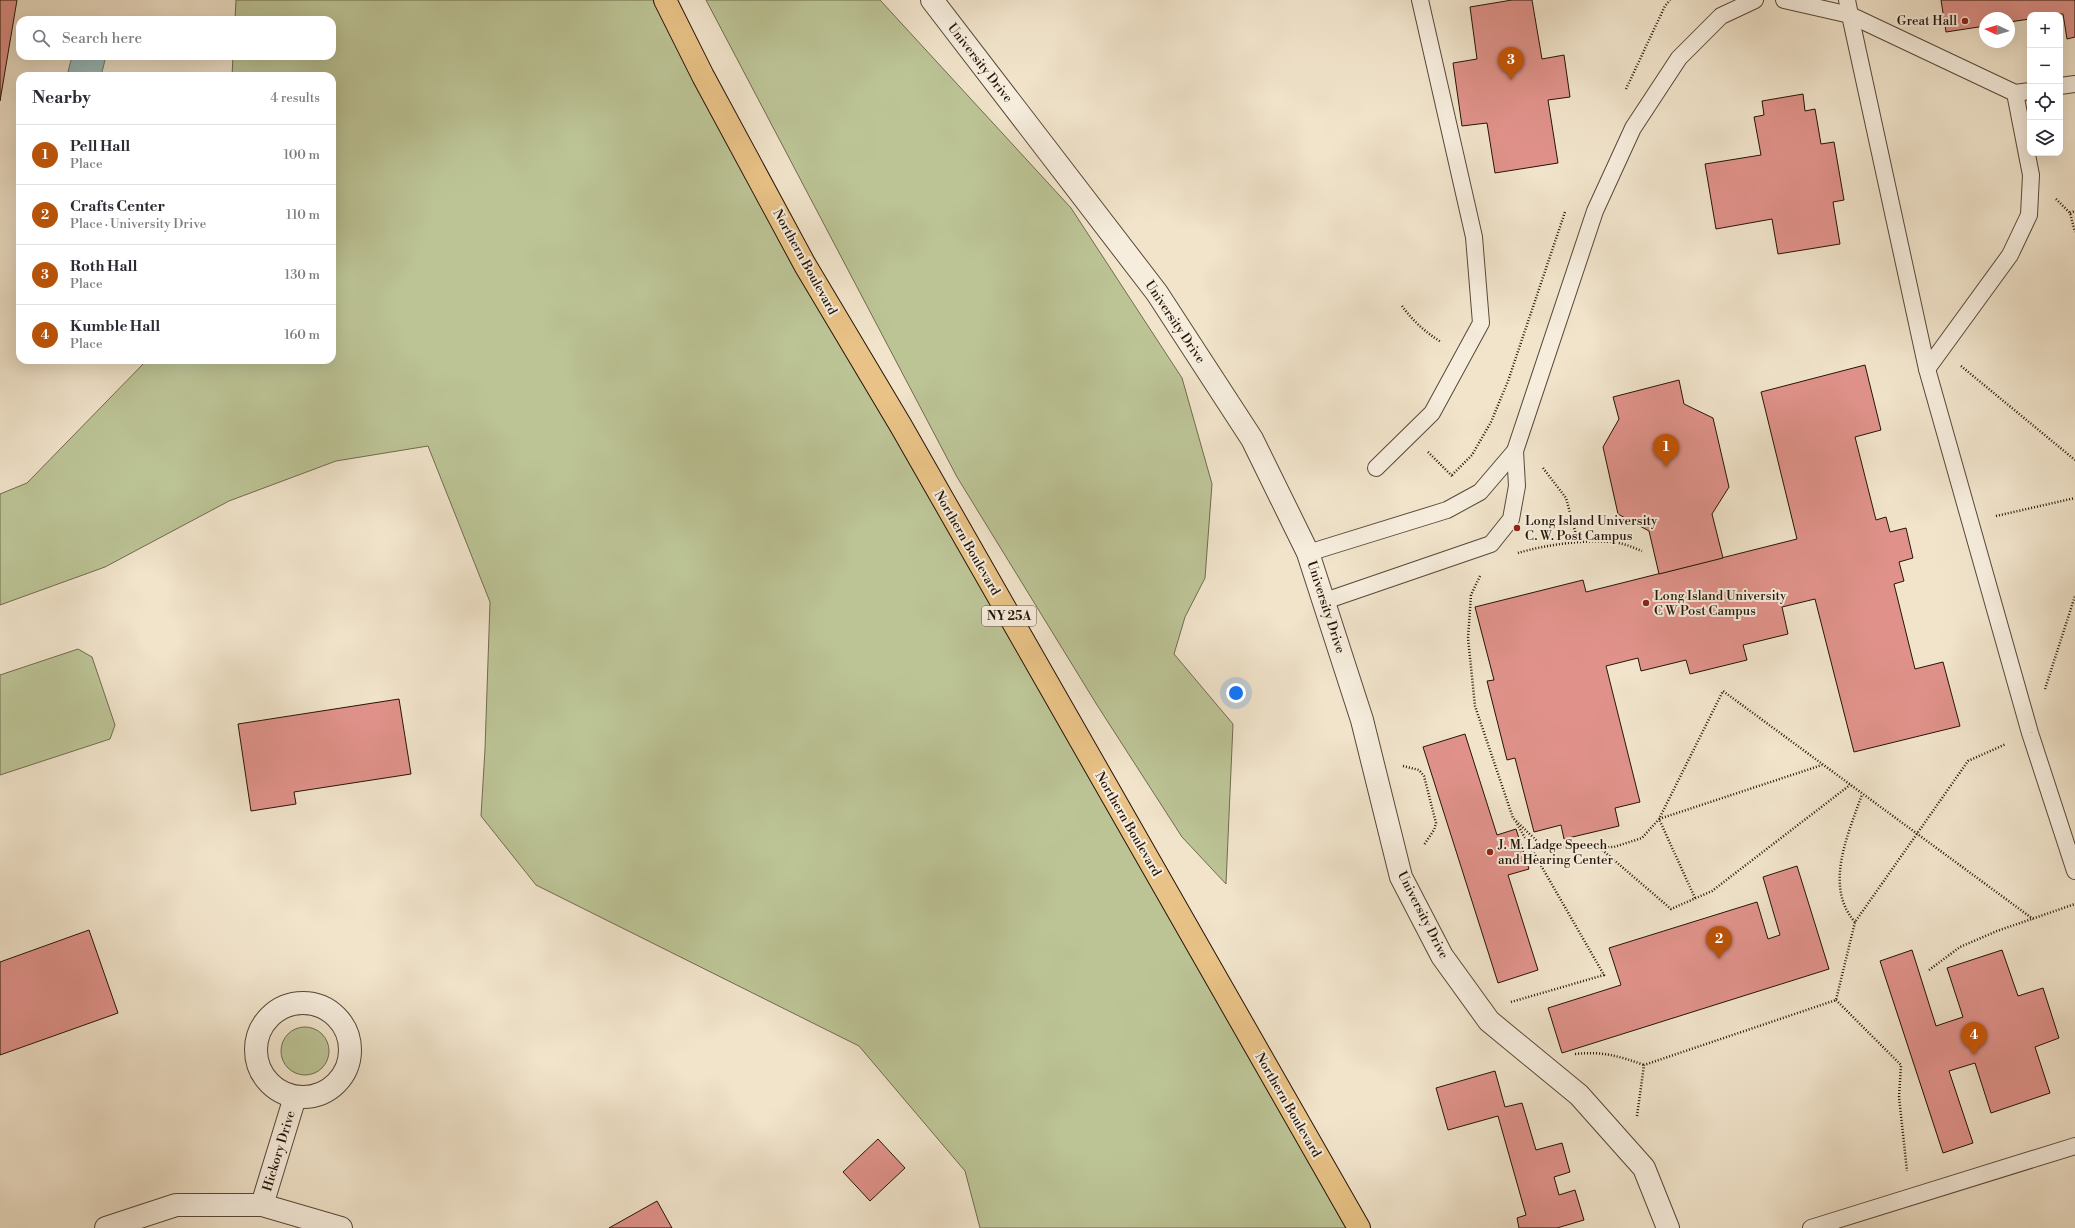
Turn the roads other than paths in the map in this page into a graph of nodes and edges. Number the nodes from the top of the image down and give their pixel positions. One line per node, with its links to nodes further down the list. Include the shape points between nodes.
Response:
1 (665, 0): 21 (main road, Northern Boulevard / NY 25A, via 805,265 900,426)
2 (932, 0): 13 (street, University Drive, via 1157,293 1252,439)
3 (1420, 0): 12 (lane, via 1474,237 1481,323 1432,413)
4 (1756, 0): 11 (lane, via 1721,16 1679,58 1633,128 1595,211)
5 (1784, 0): 6 (lane)
6 (1848, 8): 9 (lane); 10 (lane)
7 (2075, 84): 8 (lane)
8 (2063, 86)
9 (2023, 92): 10 (lane, via 2032,175 2029,215 2010,255)
10 (1927, 369): 15 (lane, via 2030,733)
11 (1515, 451): 13 (lane, via 1480,492 1447,510); 14 (lane, via 1517,486 1511,519 1492,544)
12 (1376, 468)
13 (1308, 554): 14 (street, University Drive)
14 (1325, 601): 22 (street, University Drive, via 1362,720 1401,877 1442,956 1489,1021 1579,1095 1644,1168)
15 (2075, 871)
16 (295, 1097): 16 (street, Hickory Drive, via 311,1097 325,1092 338,1083 351,1055 350,1040 344,1025 334,1013 321,1005 306,1002 290,1004 276,1011 265,1022 258,1036 256,1052 259,1068 268,1081 280,1091); 18 (street, Hickory Drive)
17 (2075, 1146): 23 (lane)
18 (262, 1204): 19 (street, Hickory Drive, via 176,1205); 20 (street, Hickory Drive)
19 (106, 1228)
20 (341, 1228)
21 (1359, 1228)
22 (1668, 1228)
23 (1811, 1228)

